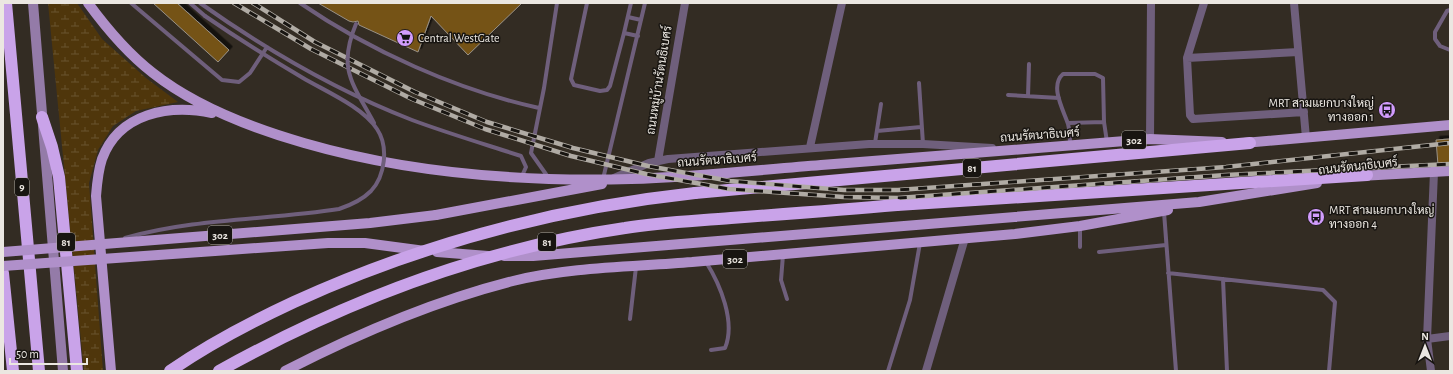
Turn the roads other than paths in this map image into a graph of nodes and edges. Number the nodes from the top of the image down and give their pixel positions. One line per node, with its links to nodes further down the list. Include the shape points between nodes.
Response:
1 (6, 3): 83 (highway, 9)
2 (33, 3): 35 (main road)
3 (88, 3): 36 (main road, via 125,48 152,73 202,104)
4 (131, 3): 23 (lane, via 222,80 239,82 250,73)
5 (190, 3): 41 (lane, bridge, via 243,42 355,109)
6 (200, 3): 23 (lane)
7 (300, 3): 33 (lane, via 373,46 443,78 507,101)
8 (557, 3): 33 (lane)
9 (587, 3): 21 (lane, via 571,79 574,85 602,91 608,89)
10 (631, 3): 18 (lane)
11 (645, 3): 19 (lane)
12 (685, 3): 52 (street, ถนนหมู่บ้านรัตนธิเบศร์)
13 (842, 3): 50 (street)
14 (1151, 3): 44 (street)
15 (1204, 3): 26 (street)
16 (1294, 3): 25 (street)
17 (1450, 10): 24 (lane, via 1435,32 1435,39 1440,46)
18 (628, 16): 19 (lane); 21 (lane)
19 (642, 20): 22 (lane)
20 (356, 24): 41 (lane, bridge, via 347,53 350,78)
21 (624, 32): 22 (lane)
22 (638, 36): 58 (lane)
23 (267, 47): 56 (lane, via 327,82 411,119 521,156 526,167)
24 (1450, 50)
25 (1298, 52): 26 (street); 34 (street)
26 (1187, 58): 34 (street, via 1192,119)
27 (1030, 64): 30 (lane)
28 (918, 83): 40 (lane)
29 (1008, 96): 30 (lane)
30 (1028, 96): 31 (lane)
31 (1059, 98): 37 (lane, via 1058,82 1063,74 1100,76 1104,82); 38 (lane)
32 (881, 104): 42 (lane)
33 (539, 108): 57 (lane, via 531,153)
34 (1304, 112): 43 (street)
35 (42, 116): 84 (main road); 85 (highway, 81, via 60,183)
36 (230, 116): 56 (main road, via 289,139 389,164 451,173); 86 (main road, via 195,109 157,111 139,118 126,127 112,141 103,158 96,196)
37 (1104, 122): 38 (lane); 46 (lane)
38 (1068, 123): 49 (lane)
39 (1450, 125): 43 (main road, ถนนรัตนาธิเบศร์ / 302)
40 (921, 127): 42 (lane); 48 (lane)
41 (377, 128): 64 (lane, bridge, via 384,145 382,170 372,191 354,204 323,212 187,224)
42 (876, 131): 45 (lane)
43 (1306, 138): 47 (main road, ถนนรัตนาธิเบศร์ / 302)
44 (1150, 139): 46 (main road, ถนนรัตนาธิเบศร์ / 302); 47 (main road, ถนนรัตนาธิเบศร์ / 302)
45 (875, 143): 48 (street); 50 (street)
46 (1107, 143): 49 (main road, ถนนรัตนาธิเบศร์ / 302)
47 (1250, 143): 87 (highway, 81, bridge, via 695,193 569,211 503,227 344,280 222,339)
48 (923, 144): 51 (street)
49 (1070, 146): 51 (main road, ถนนรัตนาธิเบศร์ / 302)
50 (810, 147): 52 (street)
51 (1018, 150): 59 (main road, ถนนรัตนาธิเบศร์ / 302)
52 (658, 161): 58 (street)
53 (1450, 171): 54 (main road, ถนนรัตนาธิเบศร์ / 302)
54 (1434, 172): 55 (main road, ถนนรัตนาธิเบศร์ / 302); 80 (street)
55 (1367, 175): 60 (main road, ถนนรัตนาธิเบศร์ / 302); 88 (highway, 81, bridge, via 897,205 657,224 598,232 546,242 434,275 299,329)
56 (520, 178): 57 (main road)
57 (549, 179): 58 (main road)
58 (607, 179): 59 (main road)
59 (631, 179): 64 (main road, 302, bridge, via 436,215 370,223)
60 (1199, 202): 61 (main road, 302); 72 (main road, bridge, via 533,256 485,256 366,243 328,242)
61 (1164, 211): 62 (main road, 302); 66 (lane)
62 (1080, 226): 63 (main road, 302); 67 (lane)
63 (965, 238): 65 (main road, 302); 91 (street)
64 (108, 243): 68 (main road, 302, bridge)
65 (920, 243): 70 (main road, 302); 90 (lane, via 910,300)
66 (1166, 245): 69 (lane); 75 (lane)
67 (1080, 247)
68 (3, 252)
69 (1100, 252)
70 (783, 254): 71 (main road, 302); 77 (lane, via 781,280)
71 (706, 261): 73 (main road, 302); 81 (lane, via 720,286 727,315 725,348)
72 (3, 266)
73 (636, 267): 78 (lane); 89 (main road, 302, via 515,280 477,291 401,318)
74 (3, 273): 82 (highway)
75 (1168, 273): 76 (lane); 92 (lane)
76 (1222, 278): 93 (lane); 94 (lane, via 1323,290 1335,302)
77 (787, 299)
78 (630, 319)
79 (1450, 336): 80 (street)
80 (1427, 339): 95 (street)
81 (711, 350)
82 (12, 371)
83 (39, 371)
84 (63, 371)
85 (77, 371)
86 (111, 371)
87 (170, 371)
88 (220, 371)
89 (285, 371)
90 (888, 371)
91 (926, 371)
92 (1176, 371)
93 (1227, 371)
94 (1328, 371)
95 (1431, 371)

